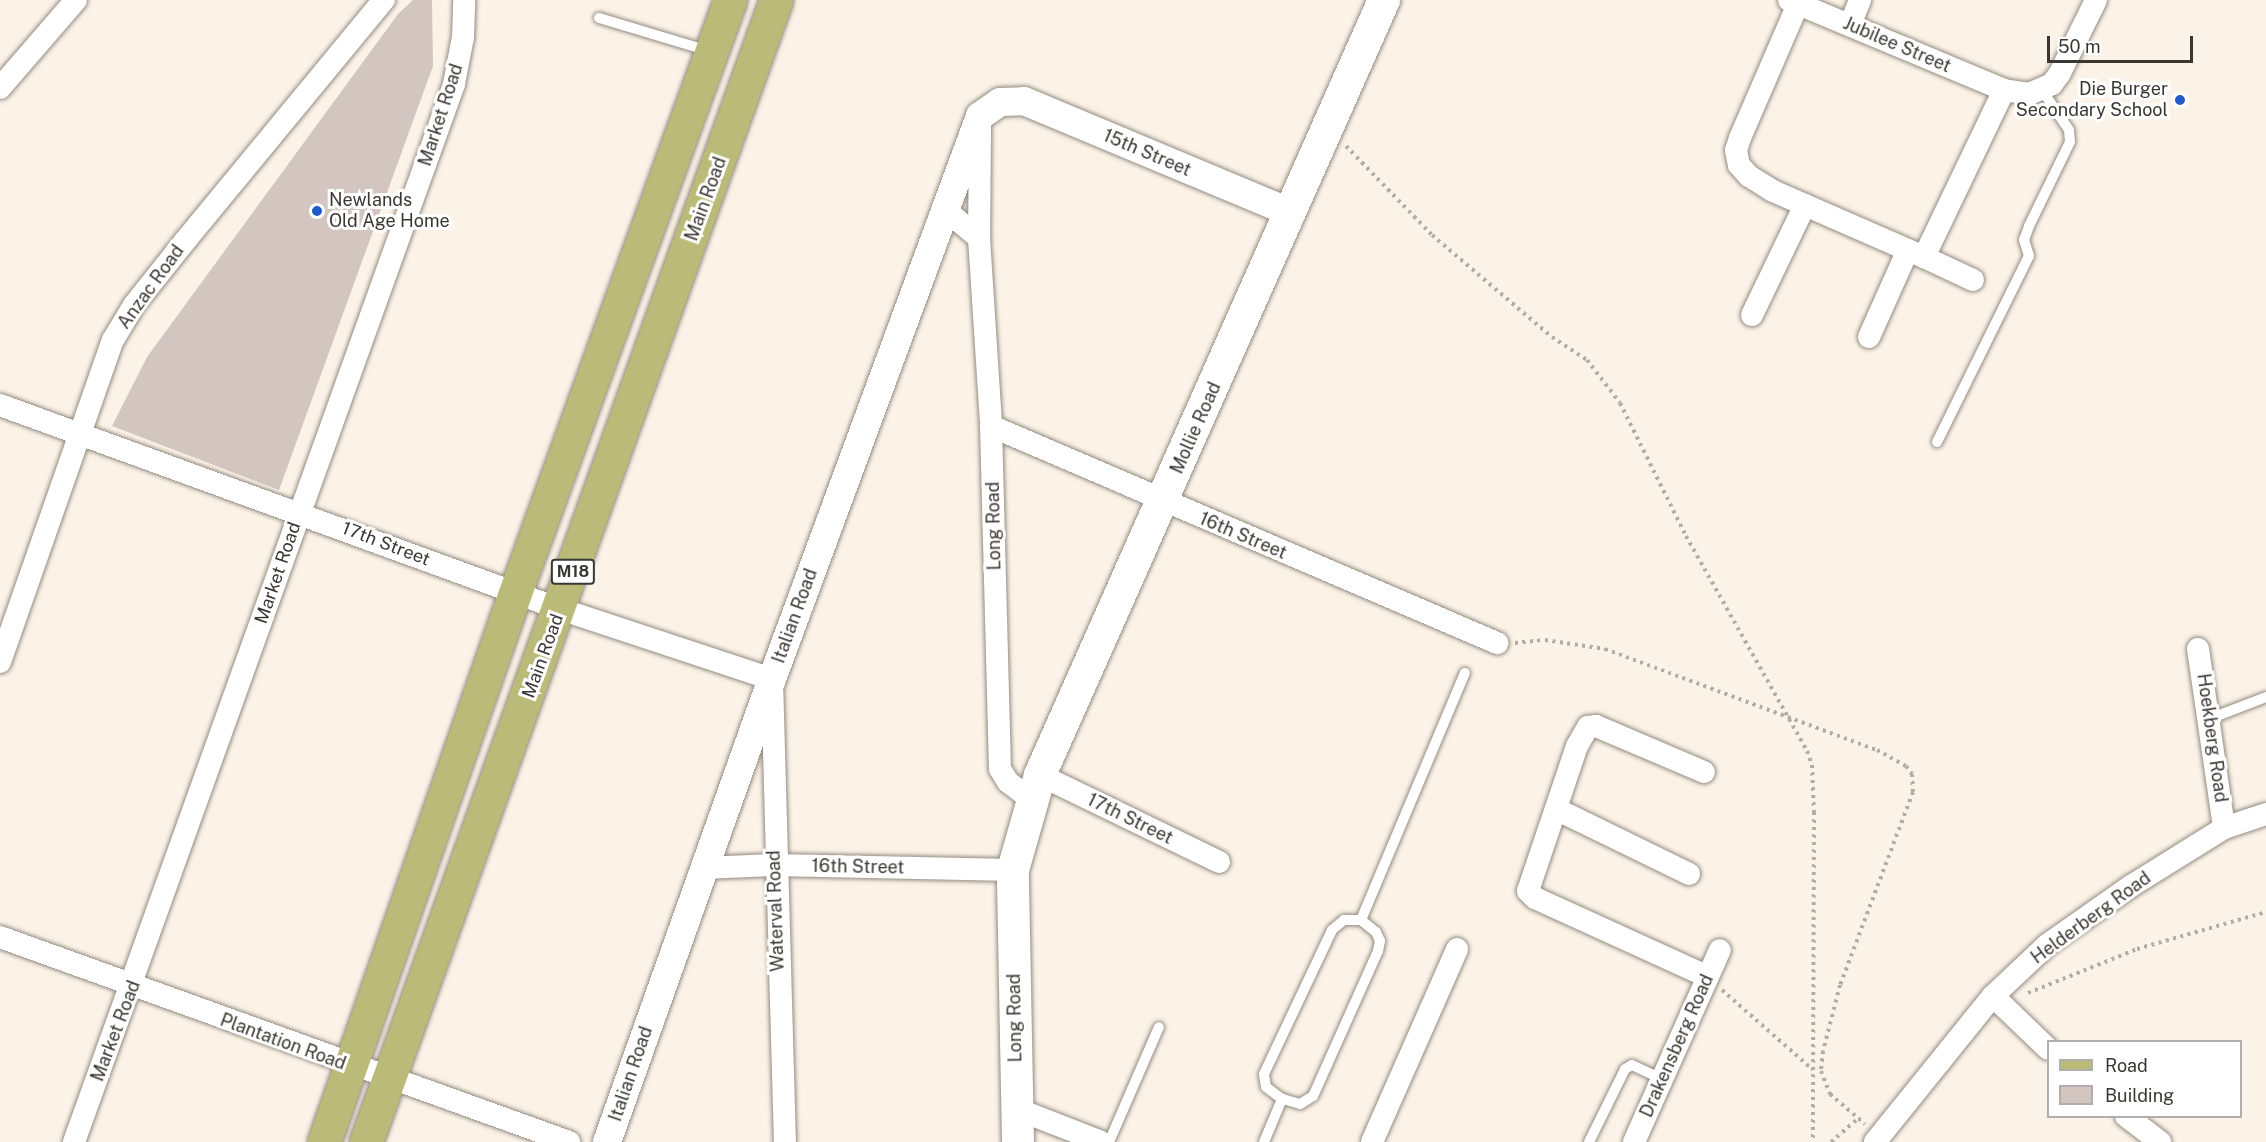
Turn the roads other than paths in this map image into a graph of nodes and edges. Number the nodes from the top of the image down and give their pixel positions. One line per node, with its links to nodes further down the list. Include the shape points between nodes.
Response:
1 (76, 0): 13 (street)
2 (384, 0): 27 (street, Anzac Road, via 134,305 114,340)
3 (464, 0): 30 (street, Market Road, via 463,37 454,84)
4 (730, 0): 12 (main road, M18)
5 (776, 0): 32 (main road, Main Road / M18)
6 (1384, 0): 19 (main road, Mollie Road)
7 (1860, 0): 11 (street)
8 (2096, 0): 15 (street, via 2071,56 2052,84)
9 (1793, 2): 11 (street, Jubilee Street); 17 (street, via 1736,150 1739,165 1749,176)
10 (599, 18): 12 (lane)
11 (1850, 24): 14 (street, Jubilee Street)
12 (712, 52): 31 (main road, M18)
13 (0, 88)
14 (2004, 90): 15 (street, Jubilee Street, via 2029,94); 21 (street)
15 (2042, 90): 28 (lane, via 2066,124 2070,142 2029,226 2024,240 2029,256)
16 (990, 109): 18 (street, Italian Road); 19 (street, 15th Street, via 1024,101); 20 (street, Long Road)
17 (1805, 205): 21 (street); 23 (street)
18 (944, 208): 20 (street); 37 (street, Italian Road)
19 (1292, 213): 29 (main road, Mollie Road)
20 (979, 238): 26 (street, Long Road)
21 (1916, 254): 22 (street); 24 (street)
22 (1973, 280)
23 (1752, 315)
24 (1869, 337)
25 (0, 405): 27 (street, 17th Street)
26 (991, 426): 29 (street, 16th Street); 42 (street, Long Road, via 1000,769 1004,777)
27 (80, 435): 30 (street, 17th Street); 35 (street, Anzac Road)
28 (1937, 442)
29 (1163, 502): 33 (street, 16th Street); 42 (main road, Mollie Road)
30 (300, 511): 31 (street, 17th Street); 56 (street, Market Road)
31 (515, 593): 32 (street, 17th Street); 60 (main road, M18)
32 (560, 609): 37 (street, 17th Street); 61 (main road, Main Road / M18)
33 (1497, 643)
34 (2198, 649): 40 (street, Hoekberg Road)
35 (0, 662)
36 (1465, 673): 51 (lane)
37 (772, 680): 48 (street, Waterval Road); 49 (street, Italian Road)
38 (2266, 685): 39 (lane)
39 (2265, 698): 40 (lane)
40 (2209, 719): 45 (street, Hoekberg Road)
41 (1704, 772): 43 (street, via 1590,725 1580,740)
42 (1036, 788): 46 (street, 17th Street); 47 (main road, Mollie Road)
43 (1556, 809): 50 (street); 55 (street, via 1529,893)
44 (2266, 814): 45 (street, Helderberg Road)
45 (2224, 828): 57 (street, Helderberg Road, via 2047,945)
46 (1219, 862)
47 (1014, 863): 48 (street, 16th Street); 64 (main road, Long Road)
48 (774, 865): 49 (street, 16th Street); 72 (street, Waterval Road)
49 (703, 868): 71 (street, Italian Road)
50 (1689, 874)
51 (1361, 920): 63 (lane, via 1344,920 1332,930 1264,1074 1266,1087); 63 (lane, via 1376,932 1380,941 1378,951 1313,1096 1300,1104)
52 (0, 937): 56 (street, Plantation Road)
53 (1457, 949): 77 (street)
54 (1720, 950): 55 (street, Drakensberg Road)
55 (1708, 977): 62 (street, Drakensberg Road)
56 (133, 987): 60 (street, Plantation Road); 67 (street, Market Road)
57 (1999, 1002): 59 (street); 66 (street, Helderberg Road)
58 (1159, 1027): 75 (lane)
59 (2047, 1047)
60 (353, 1067): 61 (street, Plantation Road); 68 (main road, M18)
61 (389, 1079): 69 (main road, Main Road / M18); 70 (street, Plantation Road)
62 (1662, 1079): 78 (lane, via 1632,1065 1625,1069); 79 (street, Drakensberg Road)
63 (1282, 1099): 76 (lane)
64 (1017, 1109): 73 (main road, Long Road); 74 (street)
65 (2129, 1118): 80 (street)
66 (1877, 1139)
67 (74, 1142)
68 (324, 1142)
69 (366, 1142)
70 (569, 1142)
71 (607, 1142)
72 (785, 1142)
73 (1018, 1142)
74 (1101, 1142)
75 (1109, 1142)
76 (1264, 1142)
77 (1372, 1142)
78 (1589, 1142)
79 (1634, 1142)
80 (2160, 1142)

